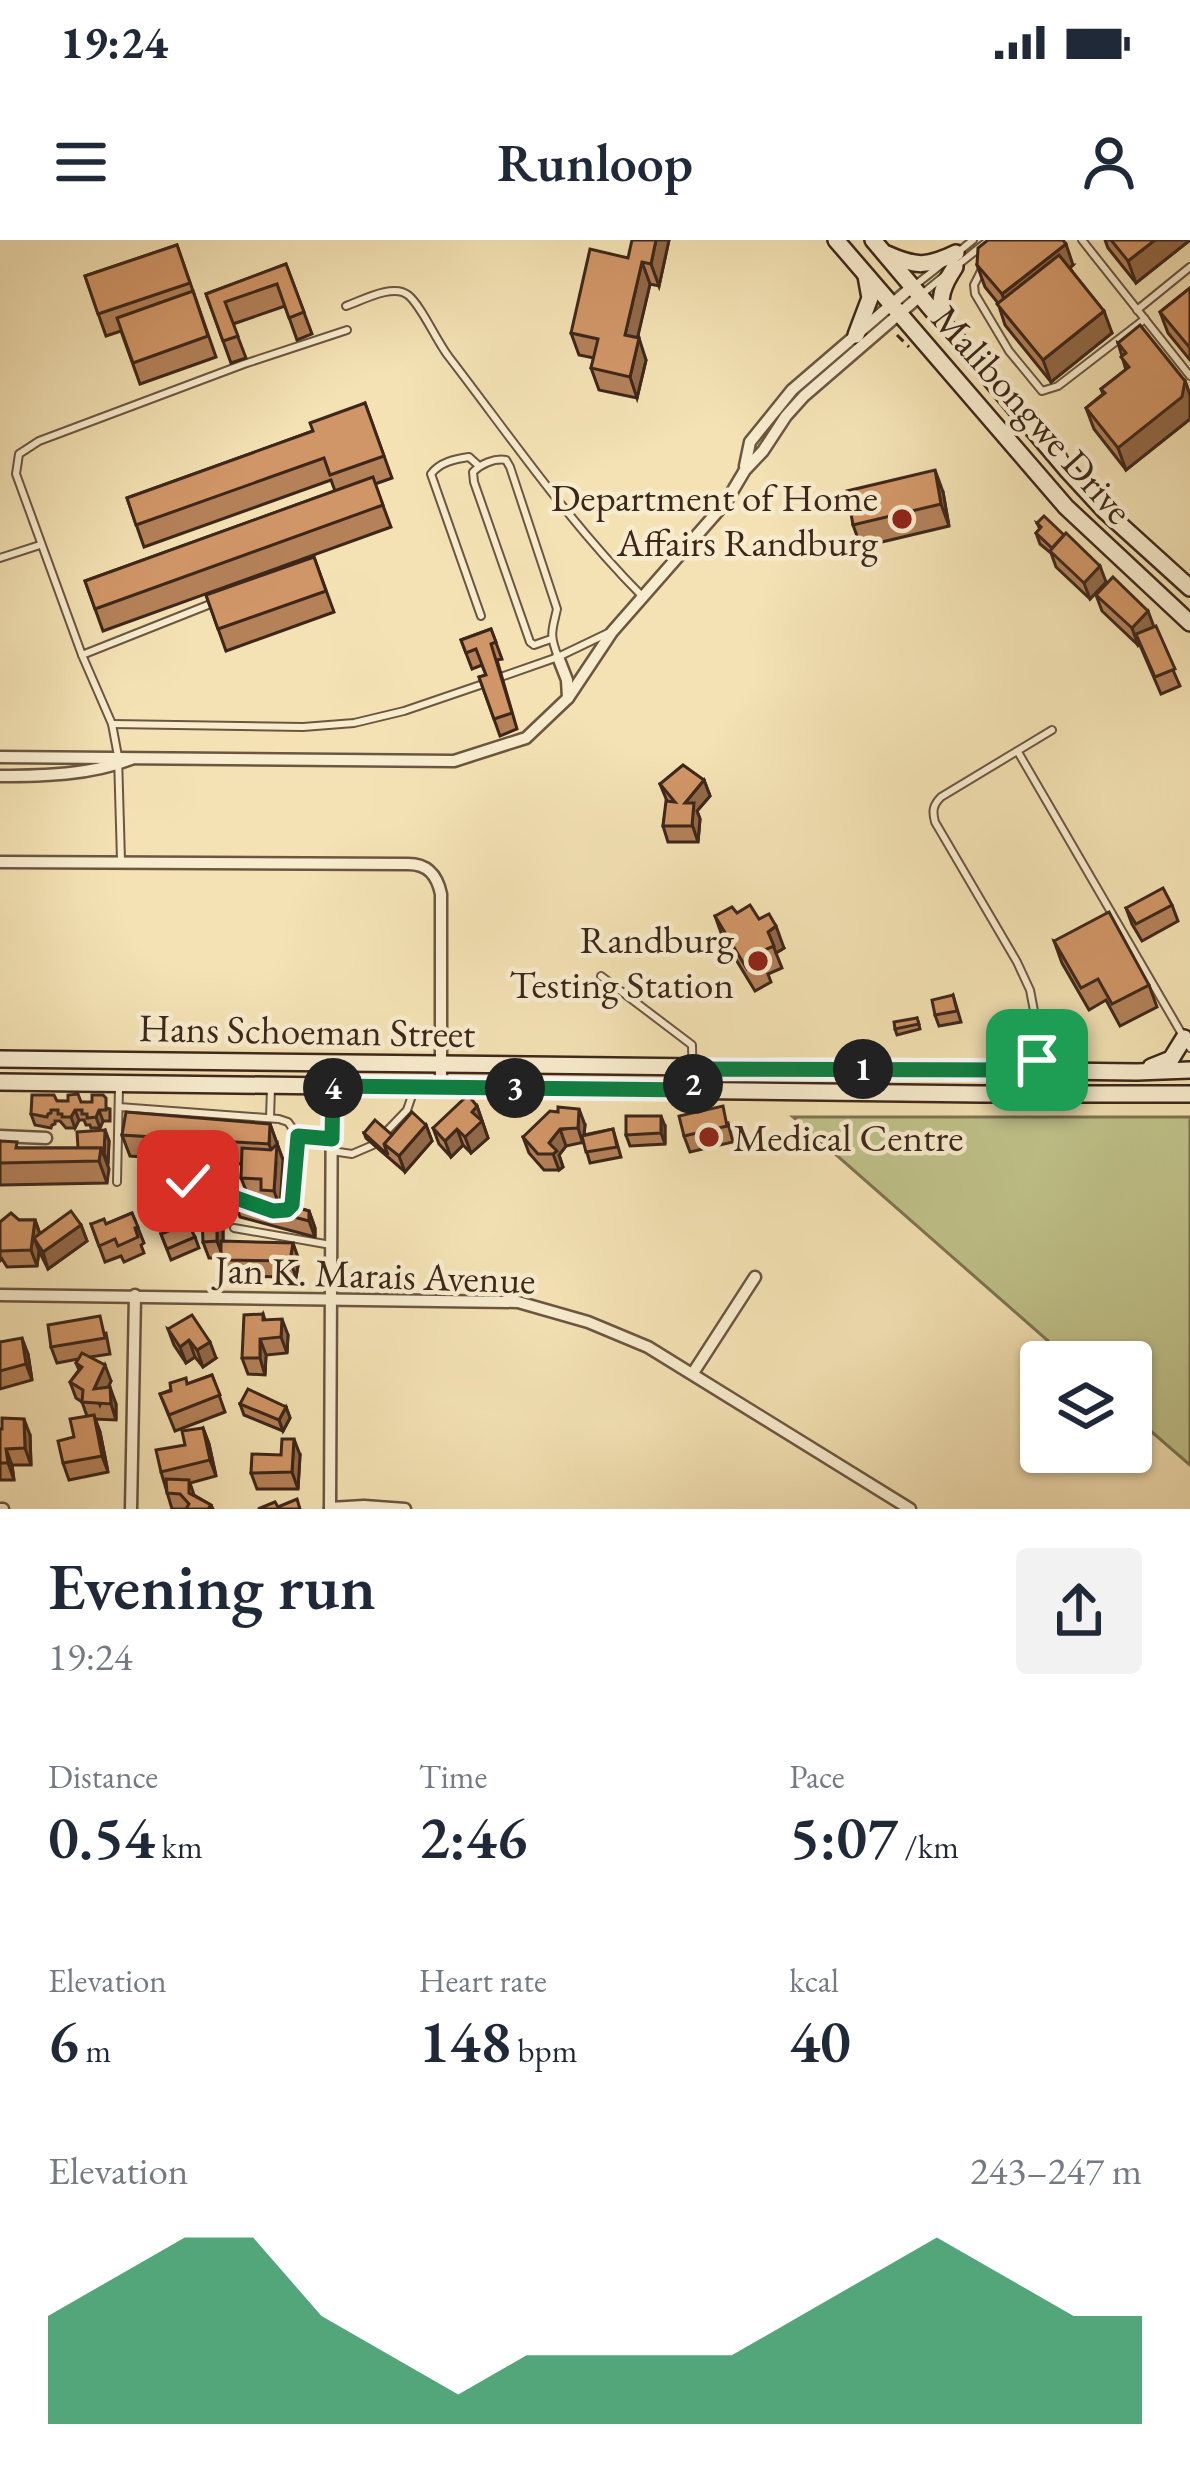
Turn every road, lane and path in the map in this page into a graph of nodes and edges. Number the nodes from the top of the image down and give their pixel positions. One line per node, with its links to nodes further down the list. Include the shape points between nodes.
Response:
1 (836, 240): 9 (main road, Malibongwe Drive)
2 (973, 240): 7 (lane)
3 (989, 240): 7 (lane)
4 (1082, 240): 13 (lane)
5 (879, 246): 7 (main road, via 902,261); 10 (main road, Malibongwe Drive)
6 (992, 256): 14 (lane, via 975,294 1042,391)
7 (955, 260): 10 (lane); 10 (lane); 15 (main road, via 940,297)
8 (1190, 267): 13 (lane)
9 (866, 276): 12 (main road, Malibongwe Drive); 17 (main road, via 870,298)
10 (917, 291): 12 (street); 15 (main road, Malibongwe Drive)
11 (346, 306): 26 (lane, via 388,292 410,296 568,515)
12 (896, 310): 17 (street); 22 (street, via 804,396); 29 (main road, Malibongwe Drive, via 1066,507)
13 (1137, 310): 14 (lane)
14 (1145, 319): 20 (lane)
15 (946, 325): 25 (main road, Malibongwe Drive, via 1104,510)
16 (347, 330): 23 (lane, via 31,445 15,467)
17 (856, 335): 22 (street, via 768,416 750,442)
18 (897, 335): 19 (path)
19 (915, 352)
20 (1190, 376)
21 (479, 466): 28 (lane, via 455,459 431,474); 31 (lane, via 474,482 530,642); 31 (lane, via 500,459 510,467 557,609)
22 (745, 470): 26 (street)
23 (40, 545): 24 (lane); 32 (lane)
24 (0, 558)
25 (1190, 588)
26 (643, 598): 30 (street)
27 (218, 600): 32 (lane)
28 (481, 616)
29 (1190, 623)
30 (612, 632): 33 (lane); 34 (street)
31 (551, 639): 33 (lane)
32 (82, 655): 35 (lane)
33 (558, 657): 34 (street); 35 (lane, via 354,723)
34 (568, 698): 39 (street, via 526,738 454,760)
35 (112, 724): 39 (lane)
36 (1052, 730): 37 (lane)
37 (1018, 752): 44 (lane); 49 (lane, via 941,797 932,812 1030,990)
38 (6, 757): 39 (street); 40 (street)
39 (118, 760): 40 (street); 42 (lane)
40 (6, 776)
41 (0, 862): 42 (street)
42 (121, 863): 47 (street, via 408,864 431,871 441,894)
43 (602, 976): 48 (lane, via 688,1041)
44 (1188, 1040): 51 (main road, via 1170,1059)
45 (0, 1059): 46 (main road, Hans Schoeman Street)
46 (332, 1063): 47 (main road, Hans Schoeman Street); 55 (street)
47 (442, 1065): 48 (main road, Hans Schoeman Street); 57 (street)
48 (694, 1069): 49 (main road, Hans Schoeman Street); 58 (lane)
49 (1037, 1070): 51 (main road, Hans Schoeman Street); 59 (lane)
50 (1190, 1070): 51 (main road, Hans Schoeman Street)
51 (1137, 1072)
52 (0, 1082): 53 (main road, Hans Schoeman Street)
53 (119, 1083): 54 (main road, Hans Schoeman Street); 61 (lane)
54 (272, 1085): 55 (main road, Hans Schoeman Street); 62 (lane)
55 (333, 1086): 56 (main road, Hans Schoeman Street); 67 (street)
56 (415, 1087): 57 (main road, Hans Schoeman Street); 63 (lane)
57 (441, 1087): 58 (main road, Hans Schoeman Street)
58 (693, 1090): 59 (main road, Hans Schoeman Street)
59 (1037, 1094): 60 (main road, Hans Schoeman Street)
60 (1190, 1094)
61 (119, 1107): 62 (lane); 70 (lane)
62 (270, 1118): 65 (lane, via 288,1122)
63 (385, 1133)
64 (0, 1136): 66 (street)
65 (298, 1136): 67 (lane); 72 (lane, via 292,1205)
66 (46, 1138)
67 (332, 1145): 68 (lane, via 358,1153); 74 (street)
68 (373, 1145)
69 (188, 1181): 71 (lane)
70 (117, 1182)
71 (252, 1204)
72 (280, 1212)
73 (233, 1228): 74 (lane)
74 (332, 1245): 78 (street)
75 (755, 1276): 79 (street)
76 (0, 1294): 77 (street, Jan K. Marais Avenue)
77 (135, 1295): 78 (street, Jan K. Marais Avenue); 81 (street)
78 (332, 1300): 79 (street, Jan K. Marais Avenue, via 518,1302 620,1334); 80 (street)
79 (693, 1372): 83 (street, Jan K. Marais Avenue)
80 (330, 1508): 82 (street)
81 (131, 1509)
82 (405, 1509)
83 (910, 1509)

